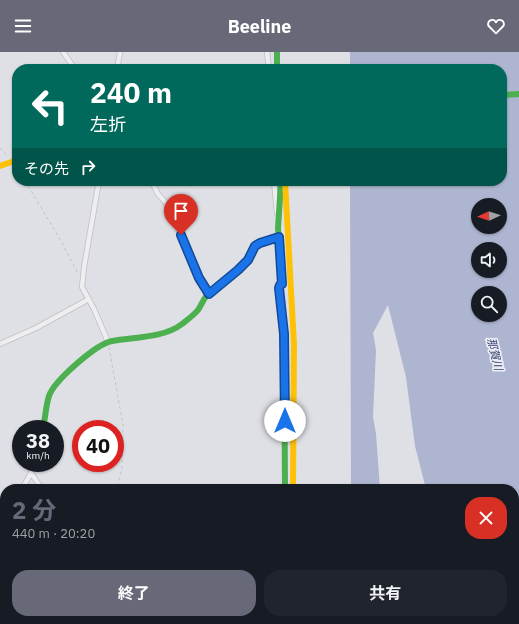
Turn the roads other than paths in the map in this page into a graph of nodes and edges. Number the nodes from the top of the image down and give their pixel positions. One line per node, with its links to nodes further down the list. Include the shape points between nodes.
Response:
1 (63, 52): 5 (street)
2 (120, 52): 6 (street)
3 (267, 52): 7 (street)
4 (277, 52): 8 (street)
5 (71, 64)
6 (119, 64)
7 (268, 64)
8 (277, 64)
9 (519, 94): 10 (street)
10 (507, 95)
11 (12, 162): 12 (street)
12 (0, 166)
13 (98, 186): 21 (street, via 82,280 82,287)
14 (154, 186): 20 (street, via 166,202 199,278)
15 (274, 186): 18 (street)
16 (282, 186): 18 (street)
17 (285, 186): 29 (street, via 294,345)
18 (278, 229): 19 (street)
19 (279, 237): 20 (street, via 255,246 248,260); 28 (street, via 282,284 279,288 284,334)
20 (209, 294): 22 (street, via 197,311 181,325 156,335)
21 (89, 298): 22 (street); 23 (street, via 36,328)
22 (108, 342): 24 (street, via 86,356 55,385 49,396)
23 (0, 344)
24 (45, 420)
25 (31, 473): 26 (street); 27 (street)
26 (25, 484)
27 (39, 484)
28 (285, 484)
29 (293, 484)

